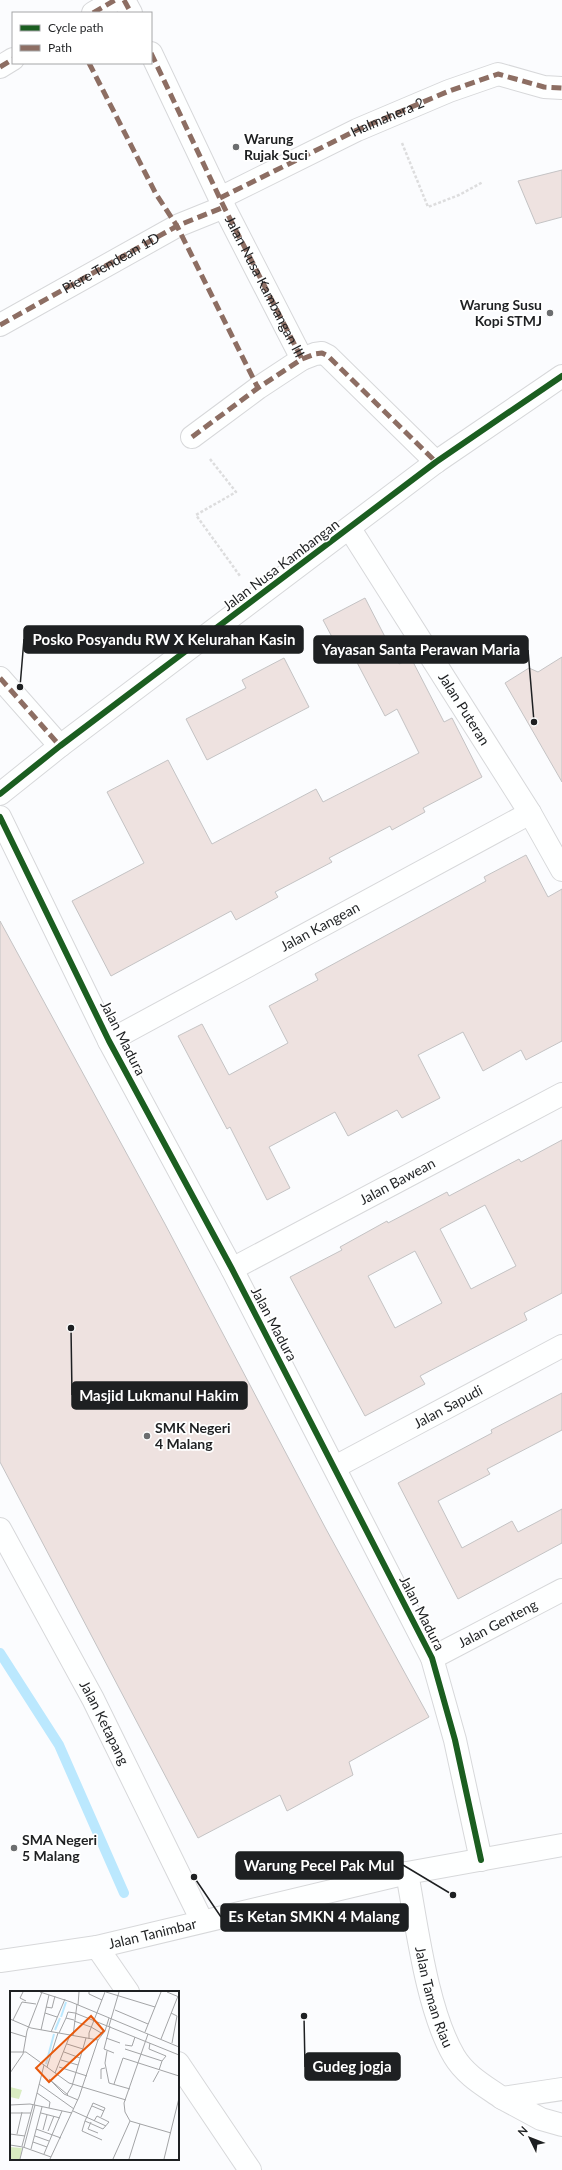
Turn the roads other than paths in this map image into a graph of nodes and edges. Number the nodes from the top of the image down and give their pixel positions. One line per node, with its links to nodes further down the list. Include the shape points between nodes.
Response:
1 (115, 0): 3 (street)
2 (124, 0): 4 (street)
3 (95, 12)
4 (130, 12)
5 (152, 55): 9 (street, Jalan Nusa Kambangan III)
6 (12, 60): 7 (street)
7 (0, 67)
8 (562, 88): 9 (street, Halmahera 2, via 544,87 498,74 449,91 358,130)
9 (222, 202): 10 (street, Piere Tendean 1D); 11 (street, Jalan Nusa Kambangan III)
10 (0, 325)
11 (302, 359): 13 (street); 14 (street, Jalan Nusa Kambangan III, via 322,353 328,356)
12 (562, 376): 14 (street, Jalan Nusa Kambangan)
13 (192, 437)
14 (436, 462): 15 (street, Jalan Nusa Kambangan)
15 (350, 529): 17 (street, Jalan Nusa Kambangan); 19 (street, Jalan Puteran)
16 (0, 678): 17 (street)
17 (60, 746): 18 (street, Jalan Nusa Kambangan)
18 (0, 794)
19 (530, 814): 21 (street, Jalan Puteran); 22 (street, Jalan Kangean)
20 (0, 817): 22 (street, Jalan Madura)
21 (562, 870)
22 (110, 1041): 24 (street, Jalan Madura)
23 (562, 1094): 24 (street, Jalan Bawean)
24 (232, 1269): 26 (street, Jalan Madura)
25 (562, 1346): 26 (street, Jalan Sapudi)
26 (335, 1468): 29 (street, Jalan Madura)
27 (0, 1529): 33 (street, Jalan Ketapang, via 93,1699)
28 (562, 1590): 29 (street, Jalan Genteng)
29 (432, 1658): 31 (street, Jalan Madura, via 455,1740)
30 (562, 1845): 31 (street, Jalan Tanimbar)
31 (481, 1860): 32 (street, Jalan Tanimbar)
32 (407, 1873): 33 (street, Jalan Tanimbar); 39 (street, Jalan Taman Riau, via 432,1997 454,2057 470,2076)
33 (202, 1921): 34 (street, Jalan Tanimbar)
34 (97, 1947): 35 (street, Jalan Tanimbar); 36 (street)
35 (0, 1962)
36 (127, 1991)
37 (179, 2064): 41 (street)
38 (562, 2089): 39 (street)
39 (502, 2098): 40 (street, Jalan Taman Riau, via 541,2119)
40 (562, 2125)
41 (250, 2170)

